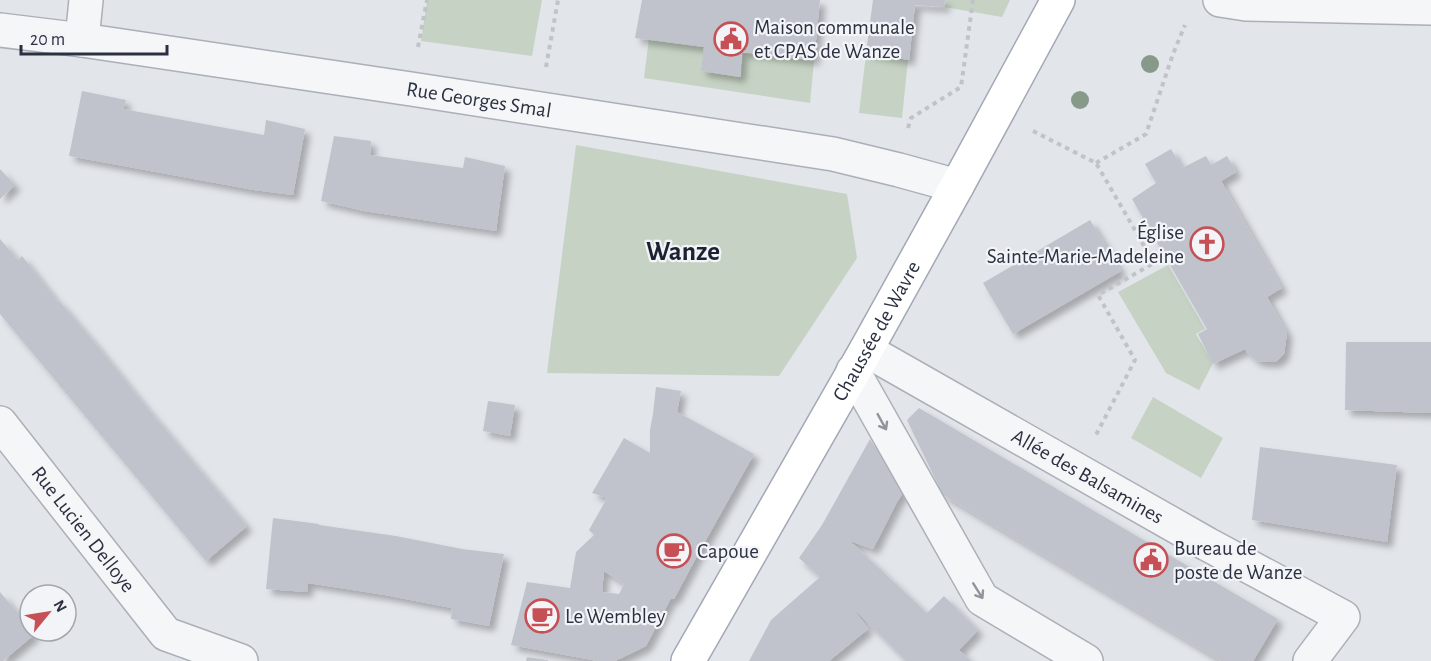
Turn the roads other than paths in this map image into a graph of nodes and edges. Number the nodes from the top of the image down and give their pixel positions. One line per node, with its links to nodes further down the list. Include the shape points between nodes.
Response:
1 (86, 0): 6 (street)
2 (1058, 0): 7 (main road, Chaussée de Wavre)
3 (1221, 0): 4 (street, via 1246,4)
4 (1431, 8)
5 (0, 30): 6 (street, Rue Georges Smal)
6 (82, 40): 7 (street, Rue Georges Smal, via 833,154)
7 (957, 186): 8 (main road, Chaussée de Wavre)
8 (859, 361): 11 (main road, Chaussée de Wavre); 12 (street, one-way to 12, via 982,599); 13 (street, Allée des Balsamines, via 1077,471 1342,617)
9 (0, 423): 10 (street, Rue Lucien Delloye, via 166,634)
10 (241, 661)
11 (688, 661)
12 (1086, 661)
13 (1310, 661)

